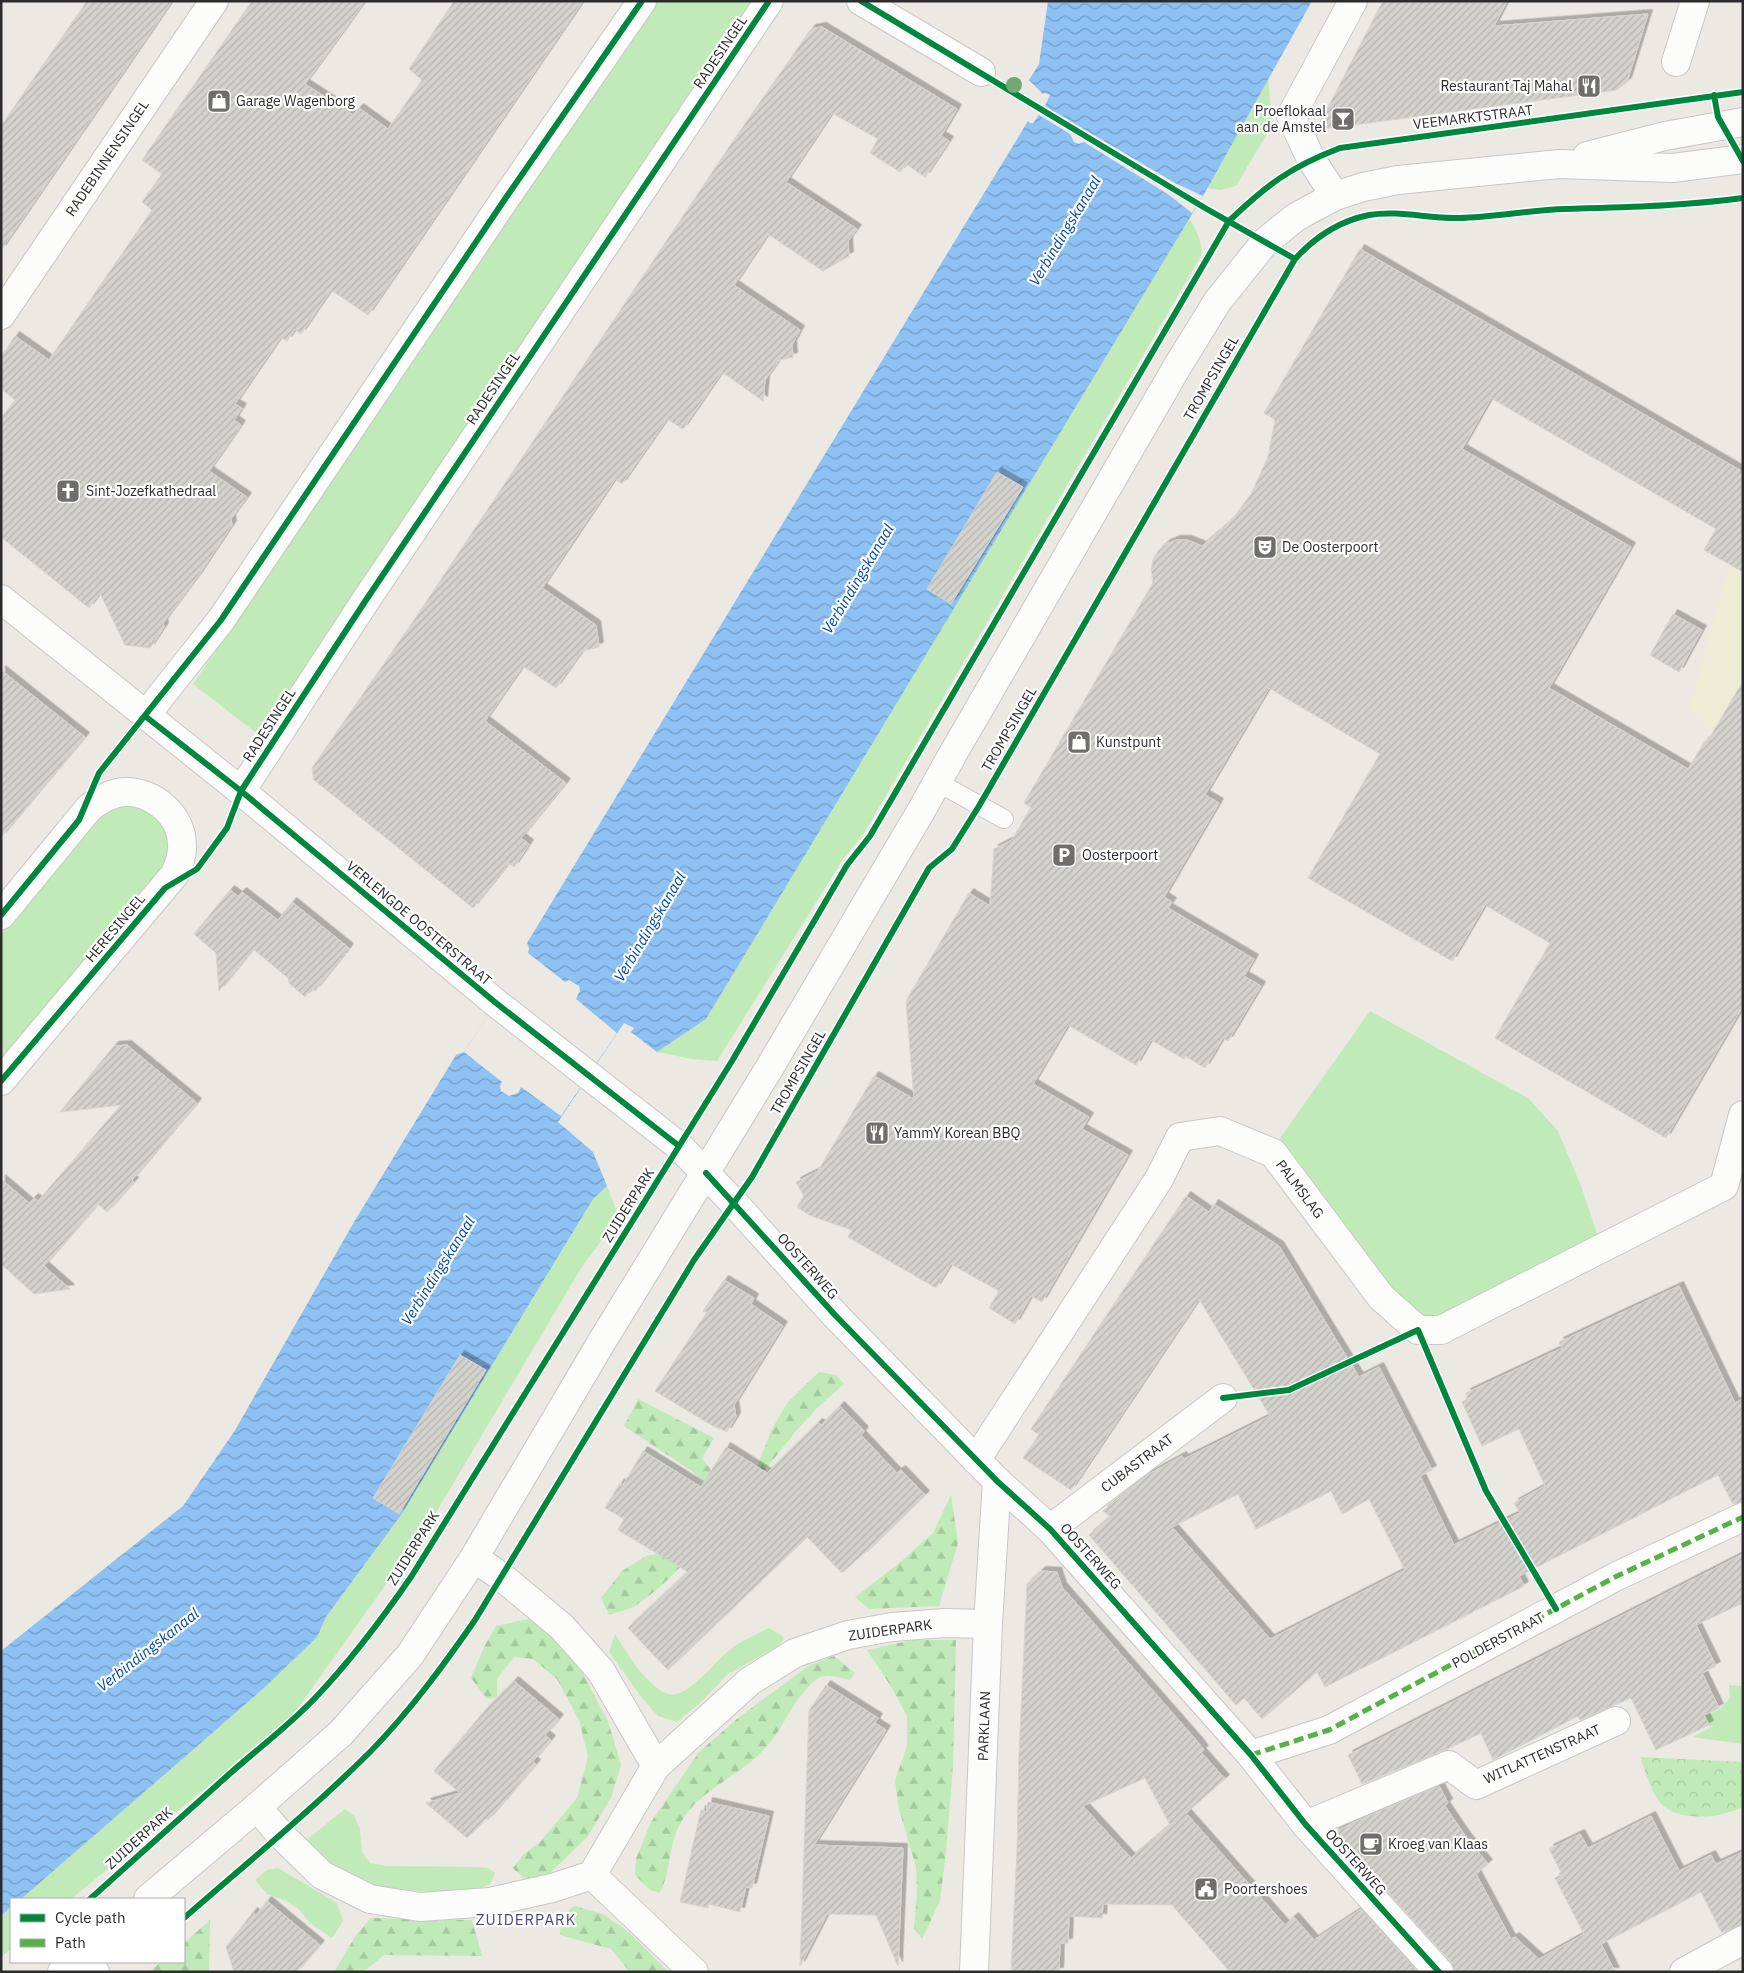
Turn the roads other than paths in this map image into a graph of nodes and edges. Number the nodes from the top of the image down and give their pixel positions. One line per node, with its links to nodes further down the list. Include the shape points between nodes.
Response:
1 (214, 1): 13 (street, RADEBINNENSINGEL)
2 (642, 1): 15 (street, via 221,620)
3 (769, 1): 17 (street, RADESINGEL, via 369,594)
4 (861, 1): 8 (street)
5 (1353, 1): 12 (street, via 1291,116 1311,159)
6 (1695, 1): 7 (street)
7 (1676, 62)
8 (980, 72)
9 (1743, 122): 11 (street, via 1665,136)
10 (1743, 159): 11 (street, via 1673,168)
11 (1559, 164): 12 (street, via 1398,180)
12 (1335, 196): 16 (street, TROMPSINGEL, via 1296,217 1265,242 1217,302)
13 (1, 315)
14 (1, 599): 15 (street, VERLENGDE OOSTERSTRAAT)
15 (145, 716): 17 (street, VERLENGDE OOSTERSTRAAT)
16 (937, 782): 18 (lane); 22 (street, TROMPSINGEL)
17 (241, 791): 22 (street, VERLENGDE OOSTERSTRAAT, via 496,1003 679,1146)
18 (1004, 819)
19 (1, 915): 20 (street, HERESINGEL, via 78,820 102,799 117,793 133,792 148,796 162,804 180,829 181,860 175,874)
20 (1, 1081)
21 (1743, 1114): 23 (street, PALMSLAG)
22 (706, 1173): 25 (street, OOSTERWEG, via 835,1315); 29 (street)
23 (1733, 1182): 25 (street, PALMSLAG, via 1441,1330 1418,1330 1381,1297 1273,1153 1220,1131 1180,1137 1159,1179)
24 (1223, 1398): 28 (street, CUBASTRAAT)
25 (976, 1460): 26 (street, OOSTERWEG)
26 (997, 1481): 28 (street, OOSTERWEG); 30 (street, PARKLAAN)
27 (1743, 1517): 32 (street, POLDERSTRAAT, via 1617,1576 1329,1730)
28 (1050, 1528): 32 (street, OOSTERWEG)
29 (474, 1558): 33 (street, via 562,1627 601,1671); 34 (street, via 410,1655 341,1733)
30 (988, 1624): 33 (street, ZUIDERPARK, via 892,1627 848,1635 794,1653 750,1681); 42 (street, PARKLAAN)
31 (1616, 1720): 35 (street, WITLATTENSTRAAT, via 1476,1784 1449,1765)
32 (1251, 1756): 35 (street, OOSTERWEG)
33 (656, 1766): 36 (street, ZUIDERPARK)
34 (257, 1807): 36 (street, via 322,1875 370,1899 420,1908 490,1902); 37 (street)
35 (1306, 1825): 43 (street, OOSTERWEG)
36 (592, 1875): 41 (street)
37 (149, 1898)
38 (1743, 1940): 44 (street)
39 (73, 1963): 40 (street)
40 (62, 1972)
41 (694, 1972)
42 (974, 1972)
43 (1439, 1972)
44 (1684, 1972)

